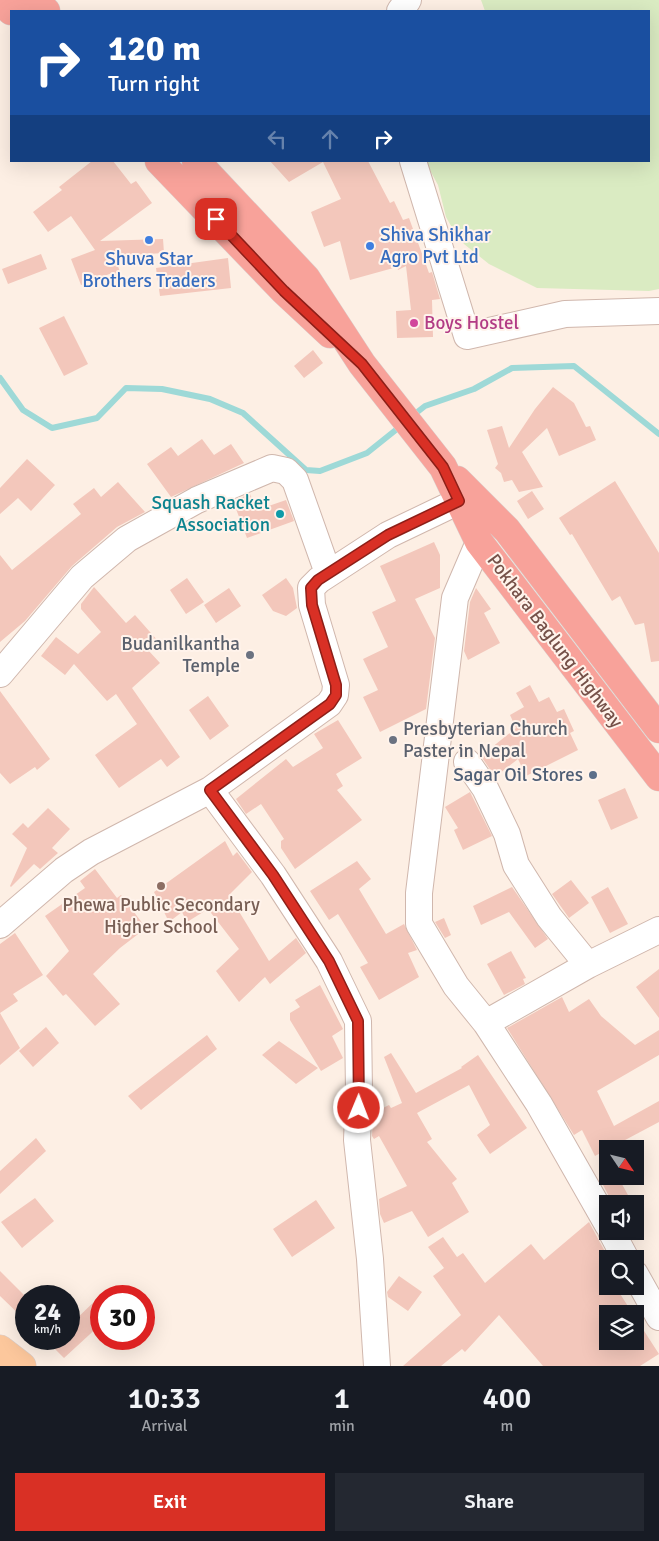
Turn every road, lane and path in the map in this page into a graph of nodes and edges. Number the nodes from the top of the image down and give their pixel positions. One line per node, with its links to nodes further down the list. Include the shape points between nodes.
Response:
1 (0, 0): 4 (highway)
2 (20, 0): 5 (street)
3 (34, 0): 6 (highway)
4 (10, 10)
5 (12, 10)
6 (45, 10)
7 (10, 12): 8 (street)
8 (0, 24)
9 (160, 162): 13 (highway, via 284,291)
10 (197, 162): 13 (highway, via 306,278)
11 (413, 162): 12 (street, via 467,336 565,314)
12 (659, 311)
13 (362, 364): 14 (highway)
14 (443, 467): 15 (highway, Pokhara Baglung Highway); 19 (highway, Pokhara Baglung Highway, via 507,530)
15 (459, 501): 16 (highway, Pokhara Baglung Highway); 17 (street, via 388,535)
16 (479, 542): 21 (highway, Pokhara Baglung Highway); 26 (street, via 455,598 419,893 419,924 456,986)
17 (328, 573): 18 (street, via 296,480 286,471 272,468 197,500 127,539 82,577); 22 (street, via 311,588 312,605 336,685 336,695 330,704)
18 (0, 674)
19 (659, 729)
20 (466, 762): 25 (street, via 485,788 507,834 516,865 549,917)
21 (659, 777)
22 (210, 790): 23 (street, via 84,857); 32 (street, via 273,875 329,961 358,1021 357,1140)
23 (0, 925)
24 (659, 930): 25 (street)
25 (588, 965): 26 (street)
26 (486, 1024): 27 (street, via 539,1104)
27 (599, 1209)
28 (644, 1290): 29 (street)
29 (659, 1317)
30 (0, 1349): 31 (main road)
31 (22, 1366)
32 (377, 1366)

